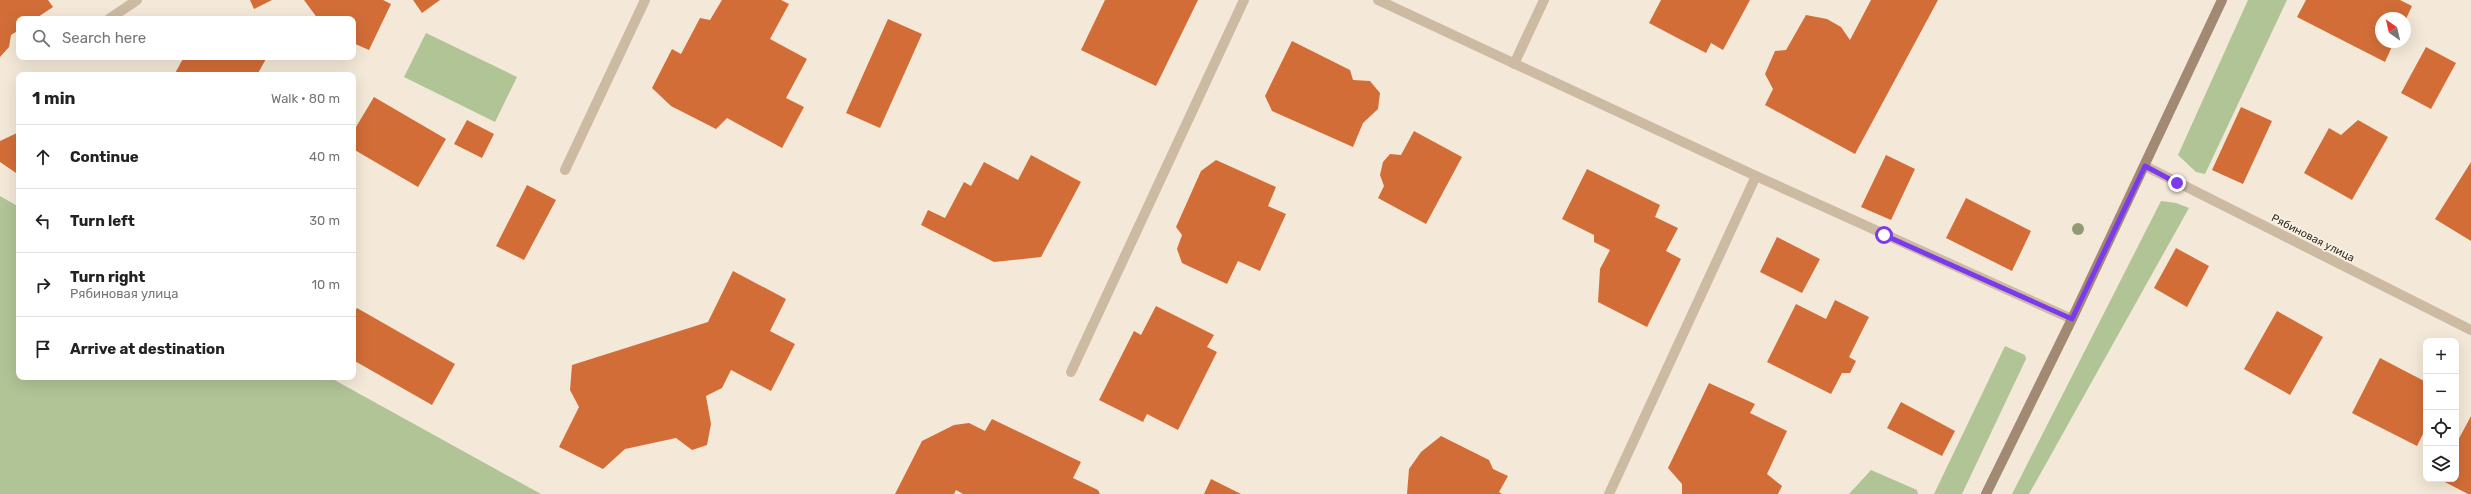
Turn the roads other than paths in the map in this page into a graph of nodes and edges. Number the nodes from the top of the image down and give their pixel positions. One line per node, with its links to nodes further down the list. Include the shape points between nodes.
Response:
1 (137, 0): 7 (street)
2 (645, 0): 10 (street)
3 (1244, 0): 14 (street)
4 (1378, 0): 8 (street)
5 (1544, 0): 8 (street)
6 (2222, 0): 9 (street)
7 (113, 16)
8 (1514, 64): 11 (street)
9 (2145, 166): 12 (street); 13 (street, Рябиновая улица)
10 (565, 170)
11 (1756, 176): 12 (street); 15 (street)
12 (2072, 319): 16 (street)
13 (2471, 330)
14 (1071, 372)
15 (1610, 494)
16 (1986, 494)

